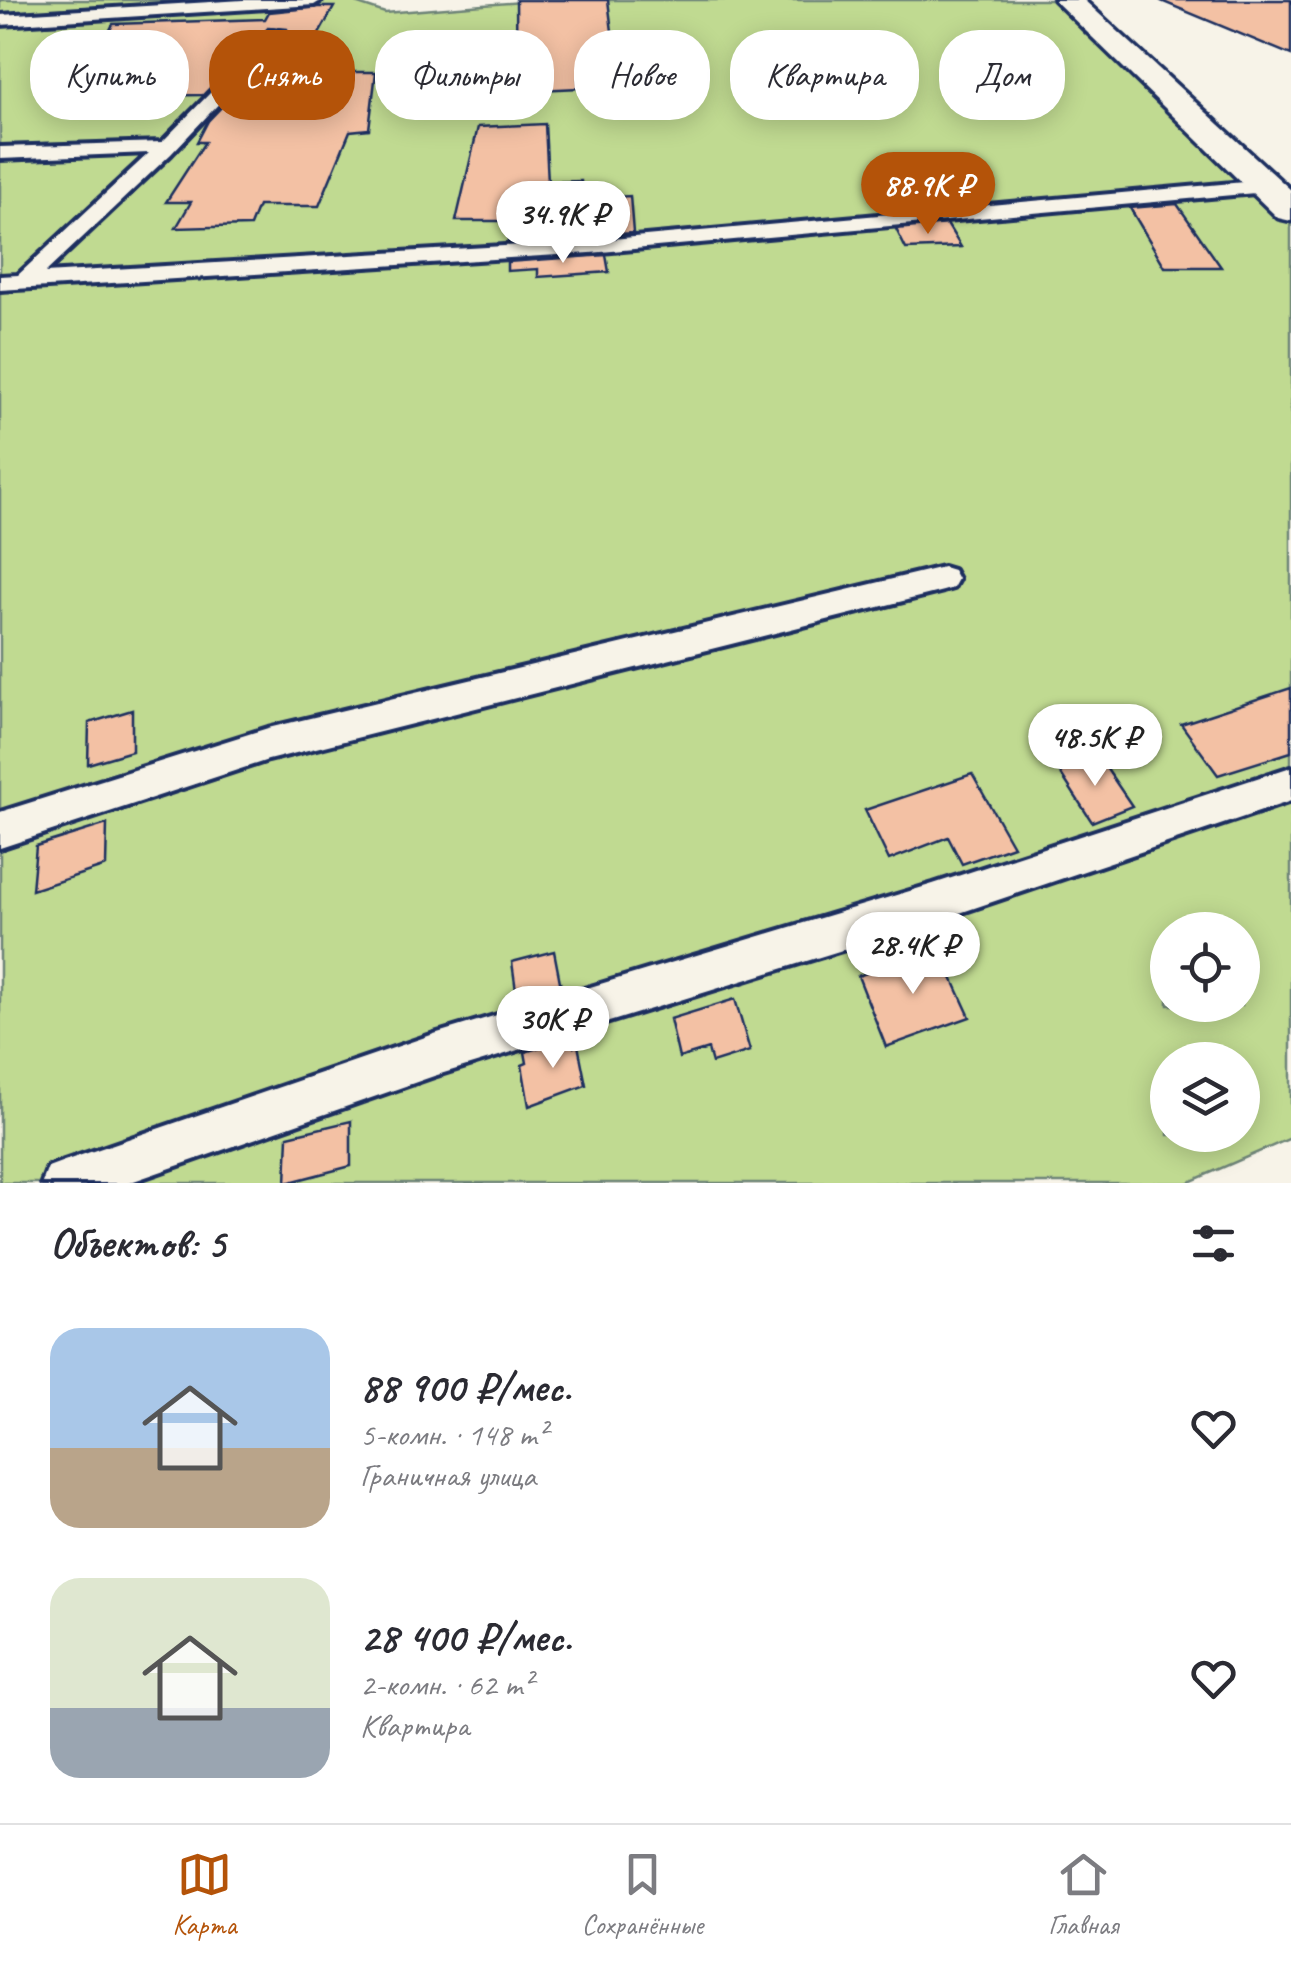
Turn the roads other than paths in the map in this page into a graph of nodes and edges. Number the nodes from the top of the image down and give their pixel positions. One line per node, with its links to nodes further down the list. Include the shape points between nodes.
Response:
1 (314, 0): 3 (lane)
2 (1068, 0): 7 (street)
3 (0, 20)
4 (209, 105): 5 (lane)
5 (168, 147): 6 (lane); 9 (lane)
6 (0, 153)
7 (1266, 186): 8 (street); 9 (lane, via 590,247)
8 (1291, 210)
9 (26, 280): 10 (lane)
10 (0, 283)
11 (944, 579): 13 (lane, via 268,744)
12 (1291, 784): 14 (lane, via 933,904 434,1055)
13 (0, 830)
14 (64, 1183)

